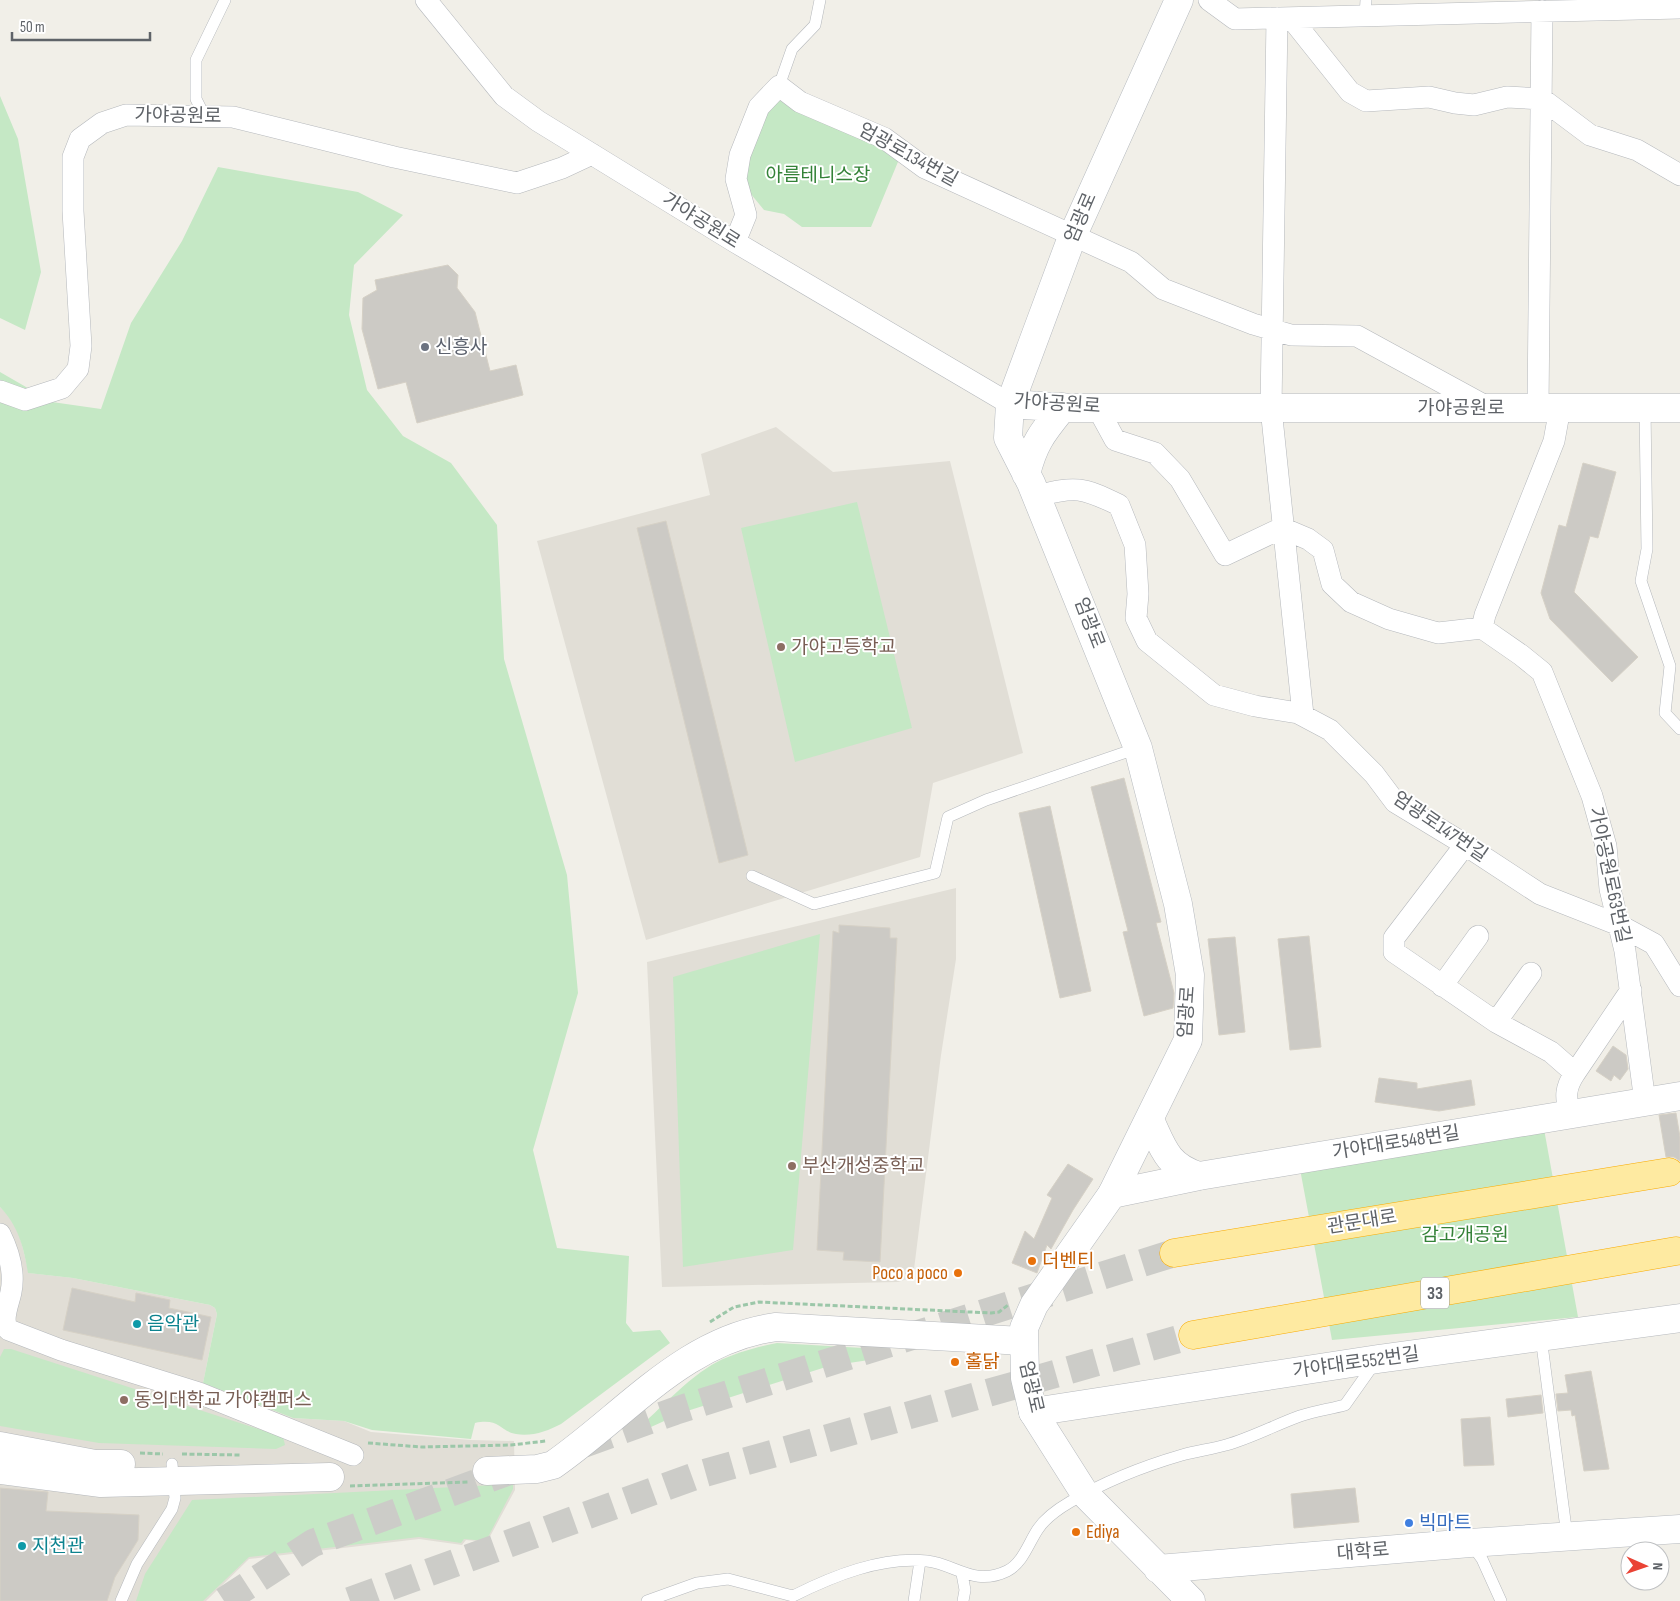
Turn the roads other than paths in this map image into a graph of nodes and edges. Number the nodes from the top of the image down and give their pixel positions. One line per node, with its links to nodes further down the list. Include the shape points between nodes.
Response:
1 (224, 0): 12 (lane, via 196,60 196,99)
2 (426, 0): 13 (street, 가야공원로, via 504,96 538,122)
3 (820, 0): 10 (lane, via 815,25 792,49)
4 (1179, 0): 15 (main road, 엄광로)
5 (1209, 0): 9 (street, via 1235,19)
6 (1366, 8): 8 (street); 9 (street)
7 (1680, 8): 8 (street)
8 (1542, 11): 11 (street)
9 (1284, 18): 11 (street, via 1350,92 1366,101 1429,97 1474,105 1508,97); 17 (street)
10 (779, 86): 15 (street, 엄광로134번길, via 800,102 884,138 925,168); 16 (street, via 759,107 740,155 736,179 746,215)
11 (1542, 99): 14 (street, via 1590,135 1637,150); 24 (street)
12 (205, 117): 13 (street, 가야공원로, via 233,117 517,184); 18 (street, 가야공원로, via 126,115 102,123 80,139 73,157 81,346 78,368 62,388 25,400)
13 (592, 154): 16 (street, 가야공원로)
14 (1680, 175)
15 (1072, 237): 17 (street, 엄광로134번길, via 1131,262 1163,289); 19 (main road, 엄광로)
16 (735, 242): 19 (street, 가야공원로)
17 (1272, 330): 22 (street); 23 (street, 엄광로134번길, via 1291,335 1357,336)
18 (0, 391)
19 (1010, 404): 20 (main road, 가야공원로); 27 (main road, 엄광로, via 1008,438)
20 (1063, 407): 21 (main road, 가야공원로); 27 (main road, via 1032,450)
21 (1096, 407): 22 (main road, 가야공원로); 28 (street, via 1115,440 1156,453 1180,478 1225,555)
22 (1271, 408): 23 (main road, 가야공원로); 28 (street)
23 (1489, 408): 24 (main road, 가야공원로)
24 (1549, 408): 25 (main road, 가야공원로); 29 (street, via 1554,441)
25 (1645, 408): 26 (main road, 가야공원로); 31 (lane, via 1647,549 1641,581 1670,666 1665,713)
26 (1680, 408)
27 (1031, 485): 30 (street, 엄광로147번길, via 1069,488 1095,494 1119,505 1135,545 1136,618 1147,641 1214,695); 32 (main road, 엄광로)
28 (1285, 529): 29 (street, via 1323,550 1332,584 1351,602 1388,619 1438,633); 30 (street)
29 (1482, 628): 35 (street, 가야공원로63번길, via 1542,672 1592,796 1606,846 1610,889)
30 (1303, 715): 33 (street, 엄광로147번길, via 1330,730 1374,774 1395,802)
31 (1680, 729)
32 (1138, 748): 34 (lane, via 948,816 935,873 814,904); 46 (main road, 엄광로, via 1178,904 1190,975 1188,1040)
33 (1465, 845): 35 (street, 엄광로147번길, via 1540,894); 38 (street, via 1394,938 1392,945 1394,952)
34 (752, 876)
35 (1619, 925): 39 (street, 엄광로147번길, via 1654,944); 40 (street, 가야공원로63번길)
36 (1478, 936): 38 (street)
37 (1531, 973): 41 (street)
38 (1442, 986): 41 (street)
39 (1680, 986)
40 (1631, 990): 42 (street); 44 (street, 가야공원로63번길)
41 (1496, 1022): 42 (street, via 1551,1052)
42 (1575, 1073): 45 (street, via 1567,1085 1565,1097)
43 (1680, 1096): 44 (main road, 가야대로548번길)
44 (1645, 1102): 45 (main road, 가야대로548번길)
45 (1570, 1114): 48 (main road, 가야대로548번길)
46 (1150, 1120): 48 (main road, via 1165,1153 1182,1171); 49 (main road, 엄광로)
47 (1669, 1172): 52 (highway, 관문대로)
48 (1199, 1176): 49 (main road, 가야대로548번길)
49 (1112, 1194): 54 (main road, 엄광로)
50 (0, 1234): 60 (street, via 12,1274 5,1322 9,1330 61,1350 199,1393)
51 (1676, 1251): 55 (highway, 33)
52 (1174, 1253)
53 (1680, 1318): 56 (main road, 가야대로552번길)
54 (1021, 1334): 58 (main road, via 1038,1386 1052,1396); 59 (main road, 엄광로); 62 (main road, via 776,1327 757,1330 691,1357 553,1465 537,1469)
55 (1193, 1335)
56 (1541, 1337): 57 (main road, 가야대로552번길); 67 (lane)
57 (1378, 1359): 58 (main road, 가야대로552번길); 65 (lane, via 1362,1377 1345,1405 1302,1416 1227,1445 1137,1470)
58 (1086, 1404): 59 (main road, 가야대로552번길)
59 (1034, 1412): 65 (main road, 엄광로)
60 (353, 1455)
61 (172, 1463): 63 (main road); 64 (main road, via 268,1464); 72 (lane, via 175,1498 172,1509 137,1564)
62 (488, 1463)
63 (4, 1467)
64 (328, 1469)
65 (1085, 1494): 70 (main road, 엄광로); 71 (lane, via 1053,1513 1038,1529 1028,1550 1009,1570 991,1576)
66 (1680, 1529): 67 (main road, 대학로)
67 (1567, 1536): 68 (main road, 대학로)
68 (1470, 1543): 70 (main road, 대학로); 77 (lane, via 1482,1560)
69 (920, 1561): 71 (lane, via 929,1561); 73 (lane, via 870,1566 793,1596 728,1579 697,1582); 74 (lane)
70 (1158, 1569): 76 (main road, 엄광로)
71 (962, 1574): 75 (lane)
72 (122, 1601)
73 (648, 1601)
74 (914, 1601)
75 (964, 1601)
76 (1191, 1601)
77 (1501, 1601)

